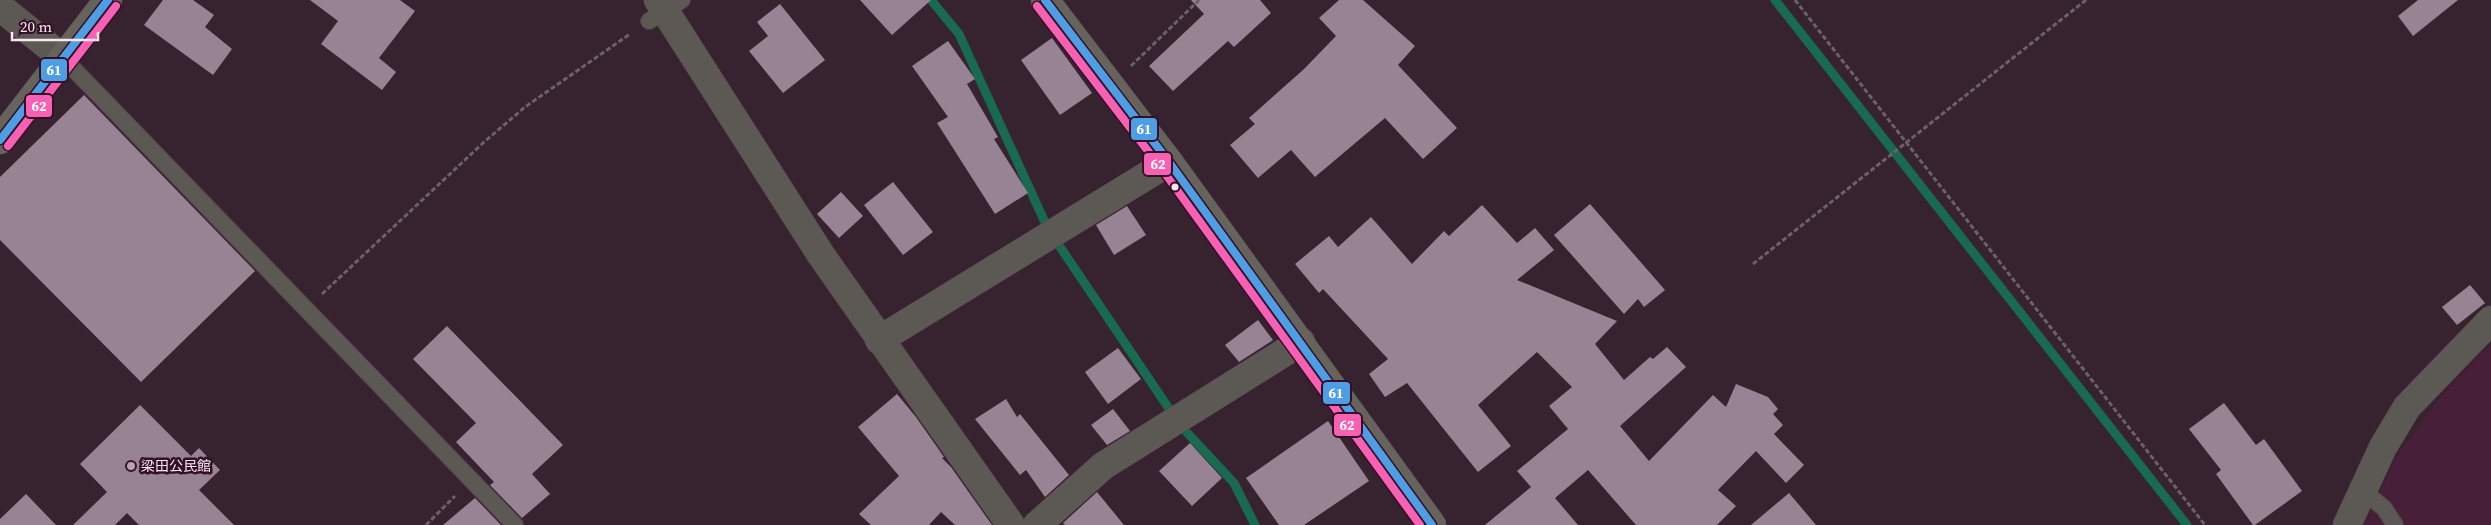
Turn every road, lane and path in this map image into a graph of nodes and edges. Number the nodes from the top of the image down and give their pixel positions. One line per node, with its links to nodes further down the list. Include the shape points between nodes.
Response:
1 (108, 0): 8 (street)
2 (1045, 0): 9 (street)
3 (1198, 0): 9 (path)
4 (1794, 0): 11 (path)
5 (2086, 0): 11 (path)
6 (0, 7): 8 (street)
7 (664, 8): 14 (path, via 525,107); 16 (street)
8 (63, 58): 10 (street); 14 (lane)
9 (1111, 86): 12 (street)
10 (0, 140)
11 (1906, 143): 13 (path); 25 (path)
12 (1169, 162): 16 (street); 17 (street)
13 (1753, 264)
14 (307, 308): 18 (lane)
15 (2491, 320): 19 (street, via 2407,407 2383,447)
16 (879, 340): 22 (street)
17 (1301, 342): 23 (street, via 1103,466); 24 (street)
18 (472, 479): 20 (path); 21 (lane)
19 (2363, 491): 26 (street); 27 (lane, via 2384,508)
20 (426, 525)
21 (516, 525)
22 (1011, 525)
23 (1037, 525)
24 (1432, 525)
25 (2205, 525)
26 (2347, 525)
27 (2395, 525)

